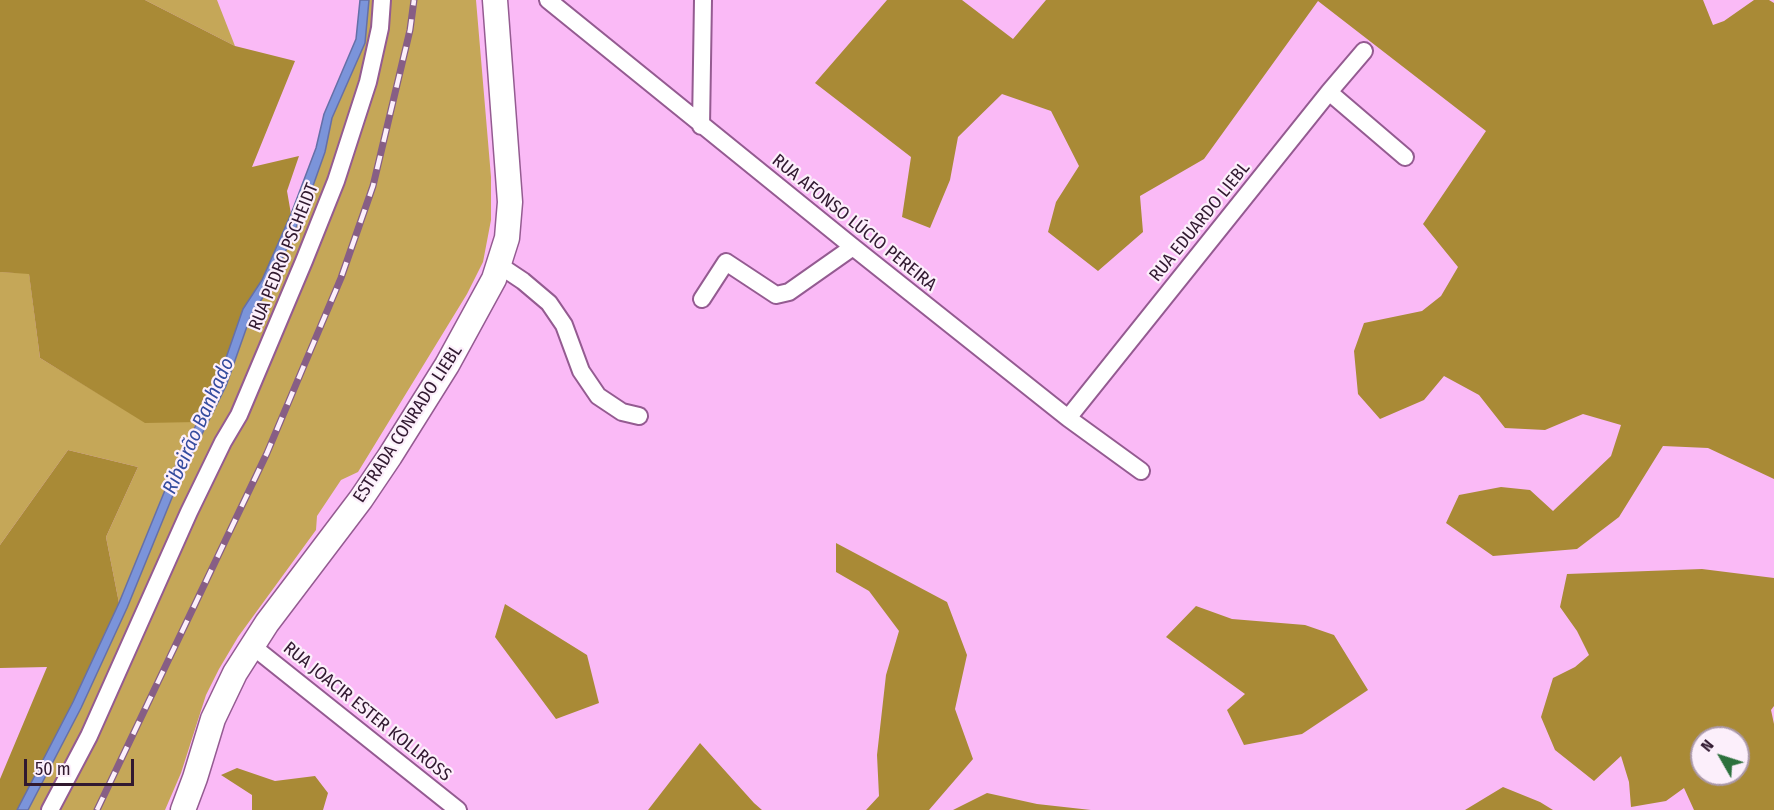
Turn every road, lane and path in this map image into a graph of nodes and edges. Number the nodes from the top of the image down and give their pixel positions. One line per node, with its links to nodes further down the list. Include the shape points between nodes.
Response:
1 (382, 0): 16 (street, RUA PEDRO PSCHEIDT, via 368,82 336,181 304,261 239,415 189,512 89,736)
2 (495, 0): 10 (main road, ESTRADA CONRADO LIEBL, via 510,202 507,238)
3 (548, 0): 7 (street, RUA AFONSO LÚCIO PEREIRA)
4 (703, 0): 7 (street)
5 (1364, 51): 6 (street, RUA EDUARDO LIEBL)
6 (1329, 92): 8 (street); 13 (street, RUA EDUARDO LIEBL)
7 (701, 126): 9 (street, RUA AFONSO LÚCIO PEREIRA)
8 (1405, 157)
9 (853, 247): 11 (street, via 789,292 776,295 726,262); 13 (street, RUA AFONSO LÚCIO PEREIRA)
10 (499, 265): 12 (street, via 549,303 564,325 581,370 598,396 622,412); 15 (main road, ESTRADA CONRADO LIEBL, via 487,296 415,418 361,499)
11 (702, 299)
12 (639, 416)
13 (1068, 418): 14 (street, RUA AFONSO LÚCIO PEREIRA)
14 (1141, 471)
15 (251, 645): 17 (main road, ESTRADA CONRADO LIEBL, via 213,719); 18 (street, RUA JOACIR ESTER KOLLROSS)
16 (50, 810)
17 (183, 810)
18 (458, 810)

